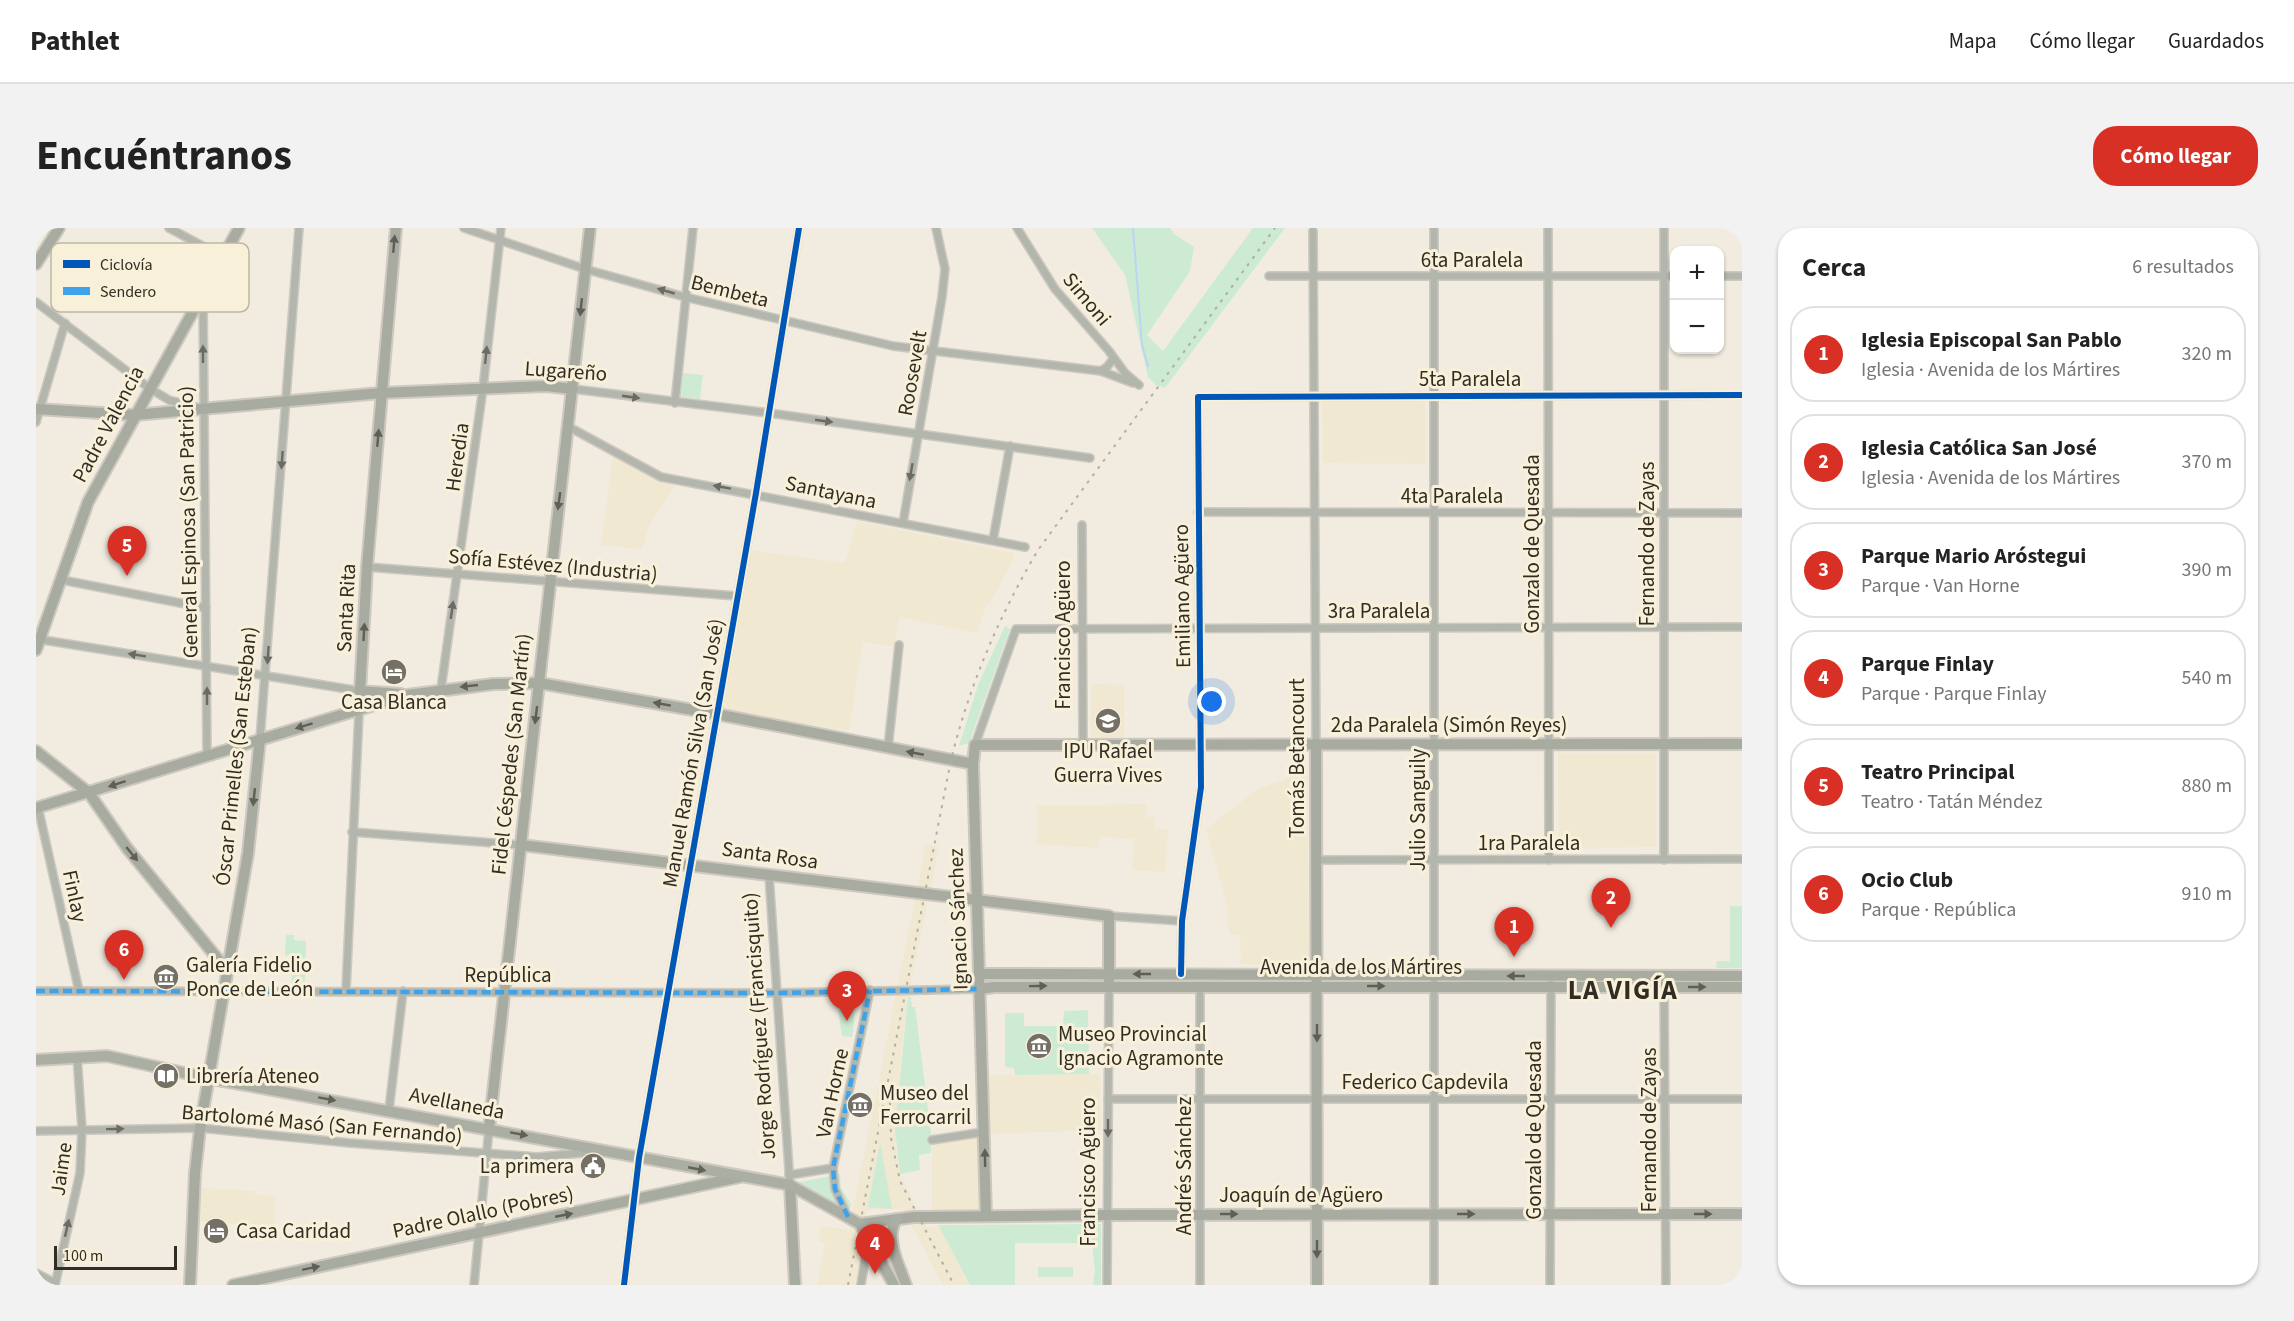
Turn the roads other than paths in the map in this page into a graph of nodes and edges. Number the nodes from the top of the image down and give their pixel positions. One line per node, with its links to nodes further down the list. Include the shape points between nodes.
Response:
1 (59, 228): 20 (street)
2 (170, 228): 18 (street)
3 (239, 228): 19 (street, Padre Valencia)
4 (299, 228): 50 (street, Óscar Primelles (San Esteban))
5 (396, 228): 43 (street, Santa Rita, one-way to 5)
6 (464, 228): 17 (street, Bembeta)
7 (501, 228): 17 (street, Heredia)
8 (590, 228): 21 (street, Fidel Céspedes (San Martín))
9 (693, 228): 30 (street)
10 (799, 228): 34 (street, Manuel Ramón Silva (San José))
11 (936, 228): 36 (street, Roosevelt, via 945,269)
12 (1017, 228): 37 (street, Simoni, via 1054,290)
13 (1434, 228): 24 (street, Julio Sanguily)
14 (1548, 228): 25 (street, Gonzalo de Quesada)
15 (1664, 228): 26 (street, Fernando de Zayas)
16 (1313, 231): 23 (street, Tomás Betancourt)
17 (500, 239): 21 (street, Bembeta); 41 (street, Heredia, one-way to 17)
18 (197, 243)
19 (231, 243)
20 (36, 264)
21 (585, 269): 30 (street, Bembeta, one-way to 21); 42 (street, Fidel Céspedes (San Martín), one-way to 42)
22 (1269, 276): 23 (street, 6ta Paralela)
23 (1314, 276): 24 (street, 6ta Paralela); 45 (street, Tomás Betancourt)
24 (1433, 276): 25 (street, 6ta Paralela); 46 (street, Julio Sanguily)
25 (1548, 276): 26 (street, 6ta Paralela); 47 (street, Gonzalo de Quesada)
26 (1664, 276): 27 (street, 6ta Paralela); 48 (street, Fernando de Zayas)
27 (1670, 276)
28 (1724, 276): 29 (street)
29 (1742, 276)
30 (685, 297): 34 (street, Bembeta); 51 (street)
31 (36, 302): 35 (street)
32 (191, 312): 40 (street, Padre Valencia)
33 (203, 312): 52 (street, General Espinosa (San Patricio), one-way to 33)
34 (783, 321): 36 (street, Bembeta); 54 (street, Manuel Ramón Silva (San José))
35 (65, 323): 40 (street); 53 (street)
36 (932, 352): 38 (street, Bembeta); 58 (street, Roosevelt)
37 (1113, 358): 38 (street); 39 (street, Simoni)
38 (1101, 371): 39 (street, Bembeta)
39 (1138, 385)
40 (149, 388): 52 (street, via 169,400); 55 (street, Padre Valencia)
41 (483, 388): 42 (street, Lugareño); 43 (street, Lugareño); 73 (street, Heredia)
42 (573, 389): 51 (street, Lugareño, one-way to 51); 57 (street, Fidel Céspedes (San Martín))
43 (381, 393): 50 (street, Lugareño); 72 (street, Santa Rita, one-way to 43)
44 (1742, 395): 48 (street, 5ta Paralela)
45 (1314, 396): 46 (street, 5ta Paralela); 49 (street, 5ta Paralela); 63 (street, Tomás Betancourt)
46 (1433, 396): 47 (street, 5ta Paralela); 64 (street, Julio Sanguily)
47 (1548, 396): 48 (street, 5ta Paralela); 65 (street, Gonzalo de Quesada)
48 (1664, 396): 66 (street, Fernando de Zayas)
49 (1198, 397): 62 (street, Emiliano Agüero)
50 (286, 402): 52 (street, Lugareño); 89 (street, Óscar Primelles (San Esteban), one-way to 89)
51 (675, 403): 54 (street, Lugareño)
52 (203, 408): 55 (street, Lugareño); 77 (street, General Espinosa (San Patricio))
53 (38, 409): 55 (street, Lugareño); 56 (street)
54 (769, 413): 58 (street, Lugareño, one-way to 58); 61 (street, Manuel Ramón Silva (San José))
55 (134, 415): 74 (street, Padre Valencia, via 88,502)
56 (36, 422)
57 (569, 427): 61 (street, Santayana, one-way to 57, via 661,477); 75 (street, Fidel Céspedes (San Martín), one-way to 75)
58 (918, 434): 59 (street, Lugareño); 68 (street, Roosevelt, one-way to 68)
59 (1010, 446): 60 (street, Lugareño); 70 (street)
60 (1090, 458)
61 (756, 493): 68 (street, Santayana); 76 (street, Manuel Ramón Silva (San José))
62 (1198, 512): 63 (street, 4ta Paralela); 83 (street, Emiliano Agüero)
63 (1315, 512): 64 (street, 4ta Paralela); 78 (street, Tomás Betancourt)
64 (1434, 512): 65 (street, 4ta Paralela); 84 (street, Julio Sanguily)
65 (1548, 513): 66 (street, 4ta Paralela); 85 (street, Gonzalo de Quesada)
66 (1664, 513): 67 (street, 4ta Paralela); 79 (street, Fernando de Zayas)
67 (1742, 513)
68 (903, 523): 70 (street, Santayana)
69 (1082, 525): 82 (street, Francisco Agüero)
70 (993, 540): 71 (street, Santayana)
71 (1025, 548)
72 (367, 567): 73 (street, Sofía Estévez (Industria)); 92 (street, Santa Rita, one-way to 72)
73 (458, 574): 75 (street, Sofía Estévez (Industria)); 91 (street, Heredia, one-way to 73)
74 (62, 580): 77 (street); 86 (street, Padre Valencia)
75 (548, 583): 76 (street, Sofía Estévez (Industria)); 90 (street, Fidel Céspedes (San Martín))
76 (737, 596): 95 (street, Manuel Ramón Silva (San José))
77 (206, 608): 88 (street, General Espinosa (San Patricio))
78 (1315, 627): 83 (street, 3ra Paralela); 84 (street, 3ra Paralela); 97 (street, Tomás Betancourt)
79 (1663, 627): 80 (street, 3ra Paralela); 85 (street, 3ra Paralela); 100 (street, Fernando de Zayas)
80 (1742, 627)
81 (1016, 628): 82 (street, 3ra Paralela); 102 (street, Ignacio Sánchez)
82 (1083, 628): 83 (street, 3ra Paralela); 103 (street, Francisco Agüero)
83 (1199, 628): 104 (street, Emiliano Agüero)
84 (1434, 628): 85 (street, 3ra Paralela); 98 (street, Julio Sanguily)
85 (1549, 628): 99 (street, Gonzalo de Quesada)
86 (38, 643): 88 (street, one-way to 86)
87 (899, 645): 105 (street)
88 (206, 666): 89 (street); 107 (street, General Espinosa (San Patricio), one-way to 88)
89 (267, 674): 92 (street); 96 (street, Óscar Primelles (San Esteban))
90 (539, 683): 91 (street, one-way to 91); 95 (street, one-way to 90); 112 (street, Fidel Céspedes (San Martín), one-way to 112)
91 (441, 689): 93 (street)
92 (360, 691): 93 (street); 94 (street, Santa Rita)
93 (407, 694): 94 (street)
94 (360, 709): 96 (street, one-way to 96); 111 (street, Santa Rita)
95 (716, 714): 105 (street); 118 (street, Manuel Ramón Silva (San José))
96 (260, 739): 107 (street); 123 (street, Óscar Primelles (San Esteban), one-way to 123, via 248,853)
97 (1316, 744): 98 (street, 2da Paralela (Simón Reyes)); 104 (street, 2da Paralela (Simón Reyes)); 114 (street, Tomás Betancourt)
98 (1434, 744): 99 (street, 2da Paralela (Simón Reyes)); 115 (street, Julio Sanguily)
99 (1549, 744): 100 (street, 2da Paralela (Simón Reyes)); 116 (street, Gonzalo de Quesada)
100 (1664, 744): 101 (street, 2da Paralela (Simón Reyes)); 117 (street, Fernando de Zayas)
101 (1742, 744)
102 (975, 745): 103 (street, 2da Paralela (Simón Reyes)); 108 (street, Ignacio Sánchez)
103 (1083, 745): 104 (street, 2da Paralela (Simón Reyes))
104 (1200, 745): 122 (street, Emiliano Agüero, via 1200,808)
105 (888, 748): 108 (street, one-way to 105)
106 (36, 751): 109 (street)
107 (207, 754): 109 (street, one-way to 109)
108 (973, 764): 120 (street, Ignacio Sánchez)
109 (89, 793): 110 (street); 123 (street, one-way to 123, via 127,848)
110 (37, 807): 142 (street, Finlay)
111 (352, 832): 112 (street, Santa Rosa); 138 (street, Santa Rita)
112 (520, 845): 118 (street, Santa Rosa); 144 (street, Fidel Céspedes (San Martín))
113 (1742, 859): 117 (street, 1ra Paralela)
114 (1317, 860): 115 (street, 1ra Paralela); 127 (street, Tomás Betancourt)
115 (1434, 860): 116 (street, 1ra Paralela); 131 (street, Julio Sanguily)
116 (1549, 860): 117 (street, 1ra Paralela)
117 (1664, 860)
118 (691, 864): 119 (street, Santa Rosa); 145 (street, Manuel Ramón Silva (San José))
119 (769, 875): 120 (street, Santa Rosa); 146 (street, Jorge Rodríguez (Francisquito))
120 (976, 902): 121 (street, Santa Rosa); 124 (street, Ignacio Sánchez)
121 (1109, 916): 122 (street, Santa Rosa); 129 (street, Francisco Agüero)
122 (1182, 921): 125 (street, Emiliano Agüero)
123 (226, 969): 137 (street, Óscar Primelles (San Esteban))
124 (980, 974): 126 (street, Avenida de los Mártires); 140 (street, Ignacio Sánchez)
125 (1181, 974): 129 (street, Avenida de los Mártires, one-way to 129); 130 (street, Avenida de los Mártires)
126 (994, 975): 129 (street, Avenida de los Mártires); 135 (street)
127 (1318, 975): 130 (street, Avenida de los Mártires); 131 (street, Avenida de los Mártires); 134 (street, Tomás Betancourt)
128 (1742, 976): 132 (street, Avenida de los Mártires)
129 (1109, 980): 130 (street, Avenida de los Mártires); 135 (street, Avenida de los Mártires, one-way to 129); 155 (street, Francisco Agüero)
130 (1200, 980): 134 (street, Avenida de los Mártires); 156 (street, Andrés Sánchez)
131 (1434, 981): 133 (street, Avenida de los Mártires); 134 (street, Avenida de los Mártires, one-way to 131); 153 (street, Julio Sanguily)
132 (1664, 981): 133 (street, Avenida de los Mártires); 136 (street, Avenida de los Mártires, one-way to 136); 151 (street, Fernando de Zayas)
133 (1551, 982): 150 (street, Gonzalo de Quesada)
134 (1318, 986): 152 (street, Tomás Betancourt, one-way to 152)
135 (994, 987): 140 (street, Avenida de los Mártires)
136 (1742, 987)
137 (222, 989): 138 (street, República); 142 (street, República); 149 (street, Óscar Primelles (San Esteban))
138 (346, 990): 143 (street, República)
139 (870, 990): 140 (street, República); 146 (street, República); 167 (street, Van Horne)
140 (980, 990): 162 (street, Ignacio Sánchez)
141 (36, 991): 142 (street, República)
142 (79, 991)
143 (403, 991): 144 (street, República); 157 (street)
144 (505, 991): 145 (street, República); 160 (street, Fidel Céspedes (San Martín))
145 (667, 992): 146 (street, República); 166 (street, Manuel Ramón Silva (San José))
146 (777, 993): 169 (street, Jorge Rodríguez (Francisquito))
147 (77, 1056): 148 (main road, Avellaneda); 149 (main road, Avellaneda, via 114,1057); 159 (street, Jaime)
148 (36, 1060)
149 (207, 1078): 157 (main road, Avellaneda, one-way to 157); 158 (street, Óscar Primelles (San Esteban))
150 (1551, 1098): 151 (street, Federico Capdevila); 153 (street, Federico Capdevila); 173 (street, Gonzalo de Quesada)
151 (1665, 1098): 154 (street, Federico Capdevila); 174 (street, Fernando de Zayas)
152 (1317, 1099): 153 (street, Federico Capdevila); 156 (street, Federico Capdevila); 171 (street, Tomás Betancourt)
153 (1435, 1099): 172 (street, Julio Sanguily)
154 (1742, 1099)
155 (1108, 1100): 156 (street, Federico Capdevila); 176 (street, Francisco Agüero, one-way to 176)
156 (1200, 1100): 177 (street, Andrés Sánchez)
157 (389, 1110): 160 (main road, Avellaneda)
158 (200, 1128): 159 (street, Bartolomé Masó (San Fernando), one-way to 158); 165 (street, Bartolomé Masó (San Fernando)); 188 (street, Óscar Primelles (San Esteban))
159 (82, 1129): 161 (street, Bartolomé Masó (San Fernando)); 187 (street, Jaime, one-way to 159, via 80,1173)
160 (489, 1129): 164 (main road, Avellaneda, one-way to 164); 165 (street, Fidel Céspedes (San Martín))
161 (36, 1131)
162 (984, 1132): 163 (street); 178 (street, Ignacio Sánchez, one-way to 162)
163 (932, 1140)
164 (606, 1151): 165 (street, Bartolomé Masó (San Fernando), via 537,1157); 166 (main road, Avellaneda)
165 (486, 1154): 182 (street, Fidel Céspedes (San Martín))
166 (639, 1158): 168 (main road, Avellaneda, one-way to 168); 170 (street, Manuel Ramón Silva (San José))
167 (833, 1168): 169 (street, Van Horne); 179 (street, Van Horne, via 836,1189)
168 (740, 1177): 169 (main road, Avellaneda); 170 (street, Padre Olallo (Pobres))
169 (789, 1180): 179 (main road, Avellaneda); 192 (street, Jorge Rodríguez (Francisquito))
170 (634, 1202): 182 (street, Padre Olallo (Pobres), one-way to 170); 191 (street, Manuel Ramón Silva (San José))
171 (1317, 1214): 172 (street, Joaquín de Agüero); 177 (street, Joaquín de Agüero, one-way to 171); 198 (street, Tomás Betancourt, one-way to 198)
172 (1434, 1214): 173 (street, Joaquín de Agüero, one-way to 173); 199 (street, Julio Sanguily)
173 (1551, 1214): 174 (street, Joaquín de Agüero); 200 (street, Gonzalo de Quesada)
174 (1666, 1214): 175 (street, Joaquín de Agüero, one-way to 175); 201 (street, Fernando de Zayas)
175 (1742, 1214)
176 (1107, 1215): 177 (street, Joaquín de Agüero); 178 (street, Joaquín de Agüero); 196 (street, Francisco Agüero)
177 (1200, 1215): 197 (street, Andrés Sánchez)
178 (986, 1216): 180 (street, Joaquín de Agüero)
179 (848, 1218): 181 (main road, Avellaneda)
180 (897, 1220): 181 (street, Joaquín de Agüero); 195 (main road, via 892,1239)
181 (860, 1224): 183 (main road)
182 (479, 1232): 189 (street, Padre Olallo (Pobres), one-way to 182); 190 (street, Fidel Céspedes (San Martín))
183 (869, 1236): 184 (main road); 185 (street)
184 (884, 1262): 185 (street, via 872,1257); 194 (main road)
185 (864, 1264): 193 (street)
186 (36, 1273): 187 (street)
187 (55, 1284)
188 (190, 1285)
189 (233, 1285)
190 (474, 1285)
191 (624, 1285)
192 (795, 1285)
193 (861, 1285)
194 (894, 1285)
195 (906, 1285)
196 (1107, 1285)
197 (1200, 1285)
198 (1317, 1285)
199 (1434, 1285)
200 (1550, 1285)
201 (1666, 1285)

